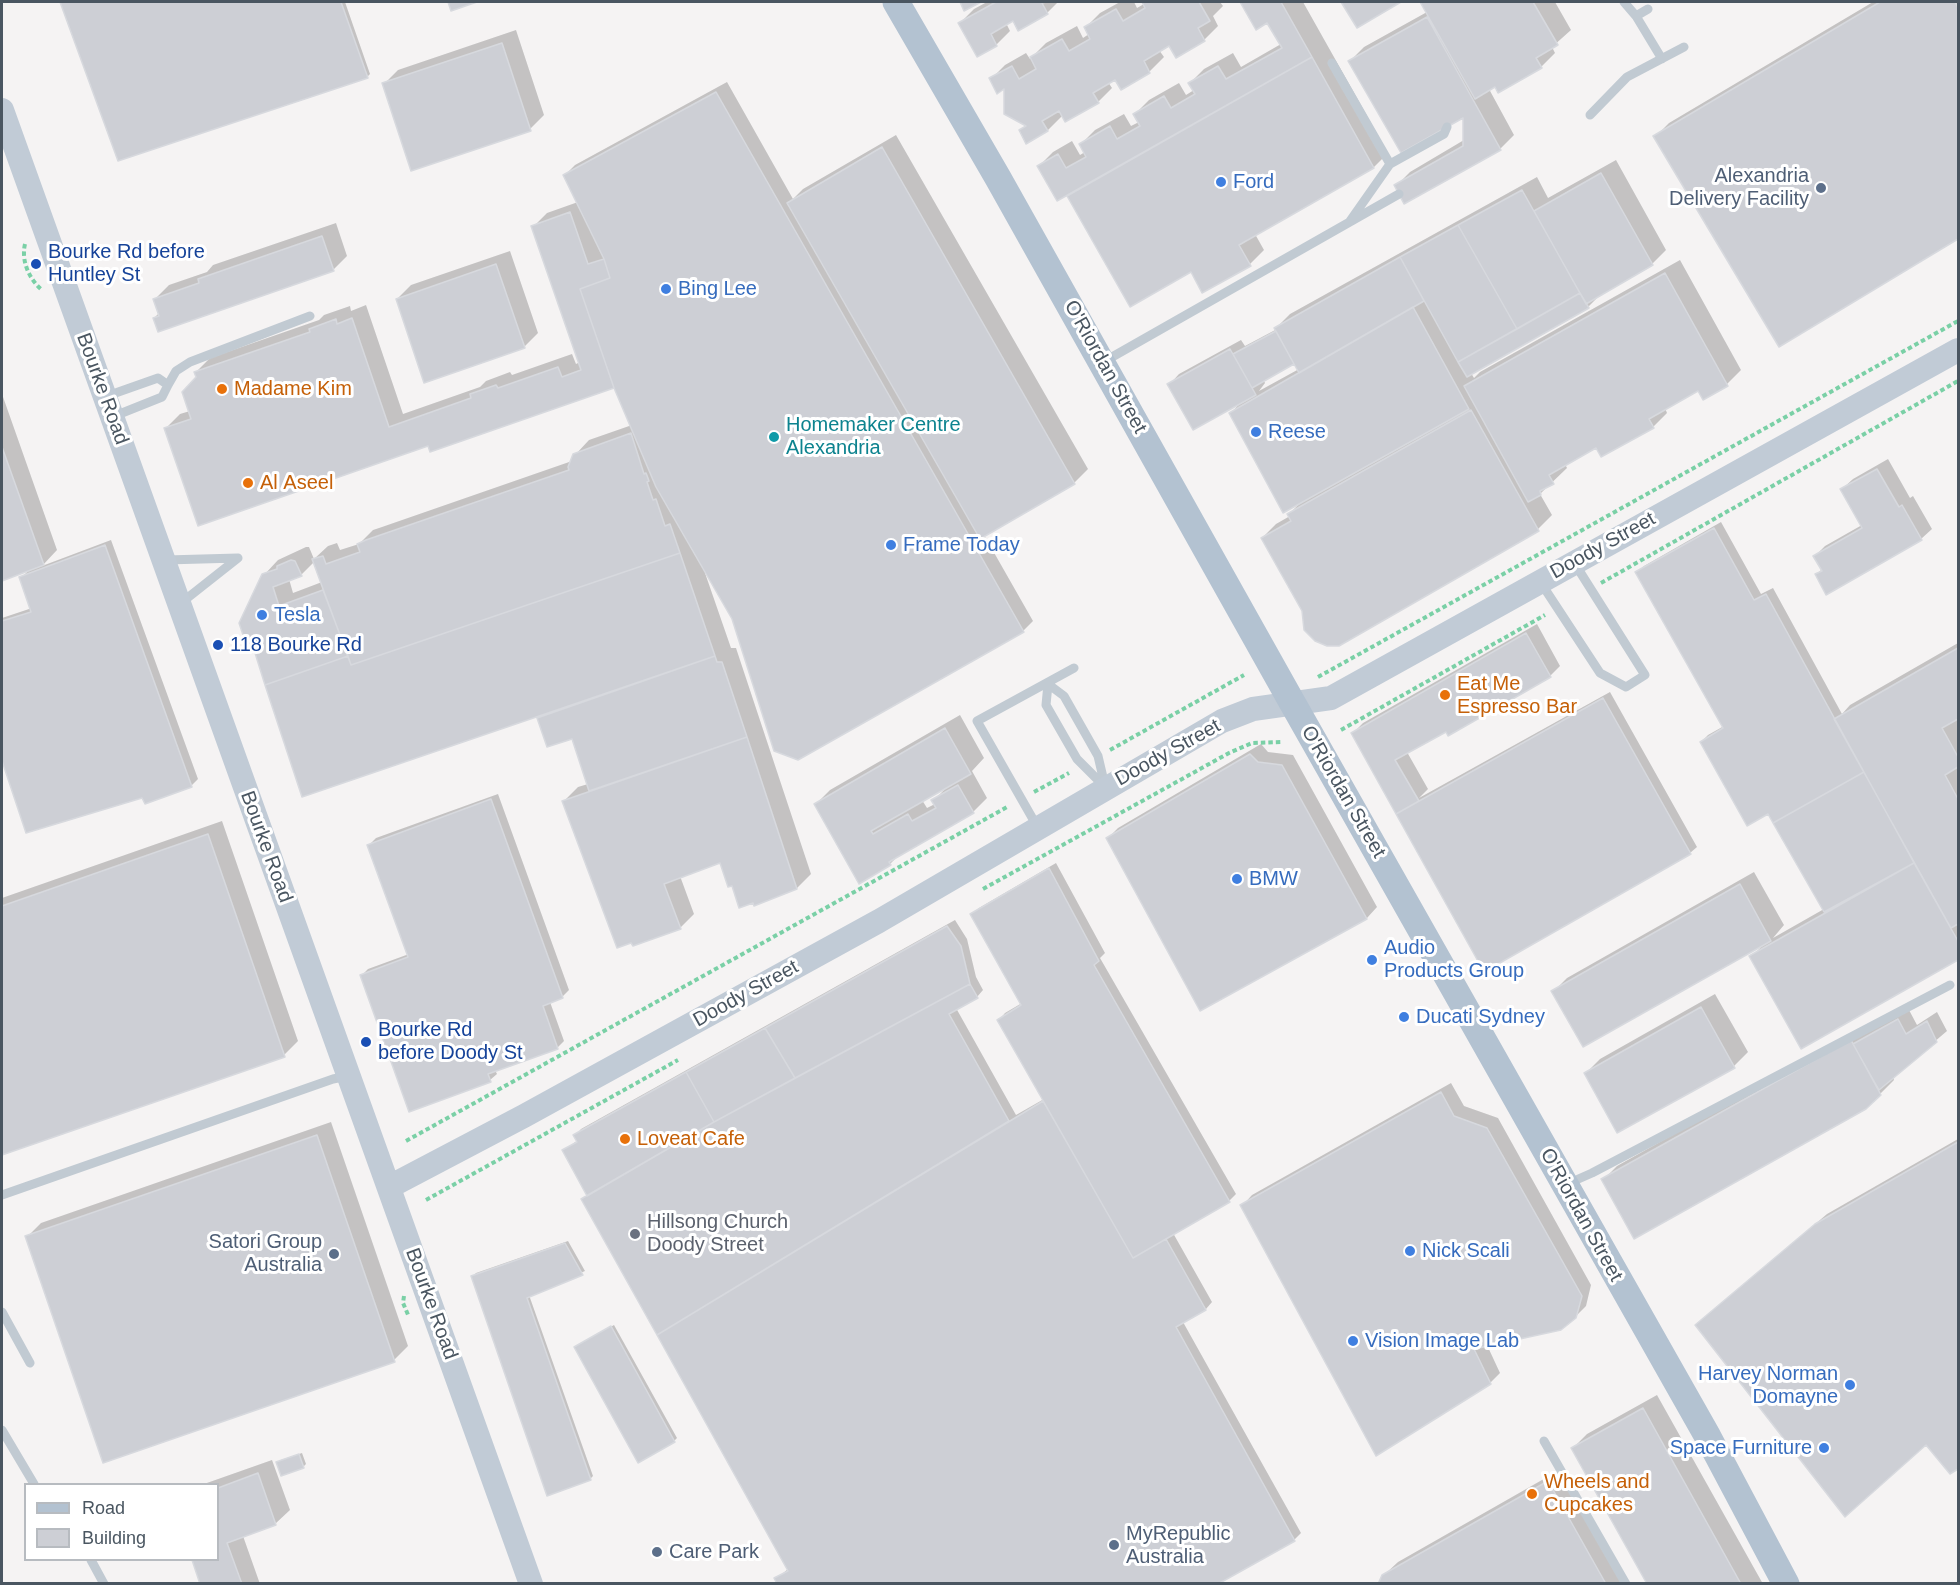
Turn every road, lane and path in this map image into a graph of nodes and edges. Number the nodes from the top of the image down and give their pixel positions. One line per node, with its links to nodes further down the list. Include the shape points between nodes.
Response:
1 (896, 2): 17 (main road, O'Riordan Street)
2 (1624, 2): 4 (lane)
3 (1648, 9): 4 (lane)
4 (1636, 16): 6 (lane)
5 (1684, 47): 6 (lane)
6 (1662, 59): 9 (lane, via 1627,77)
7 (1332, 63): 11 (lane)
8 (2, 110): 20 (street, Bourke Road)
9 (1590, 116)
10 (1448, 127): 11 (lane, via 1444,134)
11 (1390, 164): 13 (lane)
12 (1399, 194): 13 (lane)
13 (1349, 223): 17 (lane)
14 (310, 316): 19 (lane, via 190,362 176,371)
15 (1959, 321): 29 (path, Doody Street)
16 (1959, 350): 22 (street, Doody Street)
17 (1103, 363): 31 (main road, O'Riordan Street)
18 (1959, 381): 24 (path, Doody Street)
19 (168, 385): 20 (lane, via 162,397); 20 (lane, via 158,378)
20 (108, 407): 21 (street, Bourke Road)
21 (163, 560): 25 (street, Bourke Road); 25 (lane, via 238,558)
22 (1574, 562): 23 (street, Doody Street); 24 (lane)
23 (1540, 581): 26 (lane); 31 (street, Doody Street, via 1331,698)
24 (1591, 589): 26 (lane, via 1645,675 1626,687 1600,673)
25 (179, 604): 39 (street, Bourke Road)
26 (1558, 608): 32 (path, Doody Street)
27 (1074, 668): 30 (lane)
28 (1244, 675): 33 (path, Doody Street)
29 (1314, 681)
30 (1048, 684): 33 (lane, via 1064,696); 34 (lane, via 1046,705); 36 (lane, via 977,721)
31 (1293, 704): 35 (street, Doody Street, via 1253,709 1222,722); 41 (main road, O'Riordan Street)
32 (1341, 730)
33 (1098, 756): 35 (lane)
34 (1083, 765): 35 (lane); 36 (path, Doody Street)
35 (1105, 788): 37 (street, Doody Street)
36 (1022, 799): 37 (lane); 40 (path, Doody Street)
37 (1038, 829): 42 (street, Doody Street, via 806,961)
38 (1950, 985): 41 (lane)
39 (349, 1076): 42 (street, Bourke Road); 43 (lane)
40 (406, 1141)
41 (1565, 1185): 53 (main road, O'Riordan Street)
42 (389, 1187): 51 (street, Bourke Road)
43 (2, 1195)
44 (2, 1312): 45 (lane)
45 (30, 1363)
46 (2, 1430): 48 (lane)
47 (1544, 1441): 52 (lane)
48 (33, 1483)
49 (92, 1561): 50 (lane)
50 (104, 1584)
51 (531, 1584)
52 (1626, 1584)
53 (1786, 1584)

